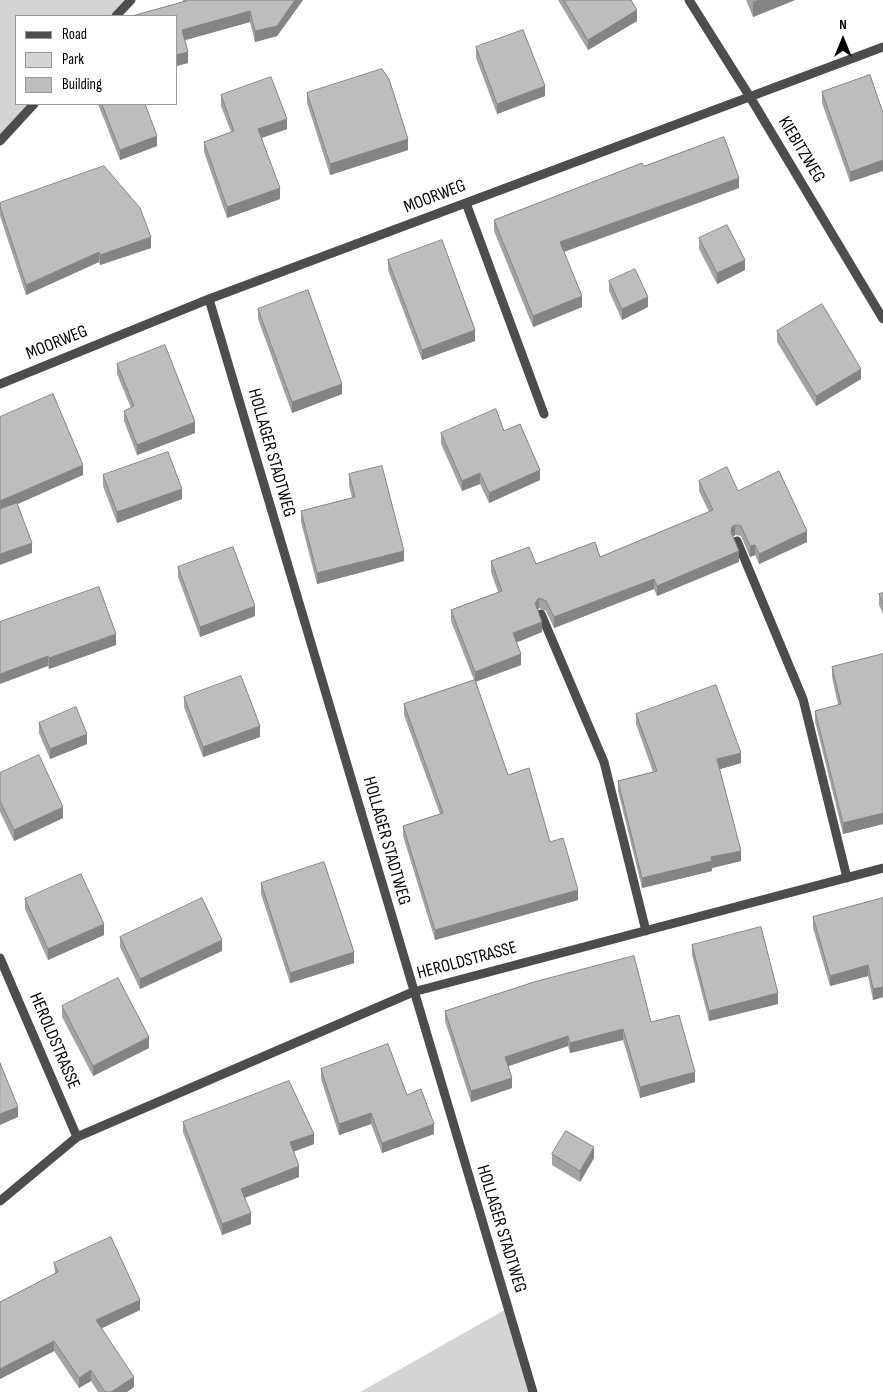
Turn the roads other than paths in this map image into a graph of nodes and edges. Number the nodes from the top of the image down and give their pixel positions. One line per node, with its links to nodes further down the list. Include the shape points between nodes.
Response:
1 (131, 0): 3 (street)
2 (689, 0): 5 (street, KIEBITZWEG)
3 (117, 15)
4 (883, 47): 5 (street, MOORWEG)
5 (750, 97): 8 (street, MOORWEG); 10 (street, KIEBITZWEG)
6 (33, 105): 7 (street)
7 (0, 141)
8 (466, 203): 9 (street, MOORWEG); 12 (street)
9 (209, 299): 11 (street, MOORWEG); 19 (street, HOLLAGER STADTWEG)
10 (883, 318)
11 (0, 384)
12 (544, 414)
13 (737, 541): 16 (street, via 803,699)
14 (541, 614): 17 (street, via 604,762)
15 (883, 868): 16 (street, HEROLDSTRASSE)
16 (847, 878): 17 (street, HEROLDSTRASSE)
17 (646, 931): 19 (street, HEROLDSTRASSE)
18 (0, 958): 20 (street, HEROLDSTRASSE)
19 (413, 992): 20 (street, HEROLDSTRASSE); 22 (street, HOLLAGER STADTWEG)
20 (77, 1137): 21 (street, HEROLDSTRASSE)
21 (0, 1201)
22 (533, 1392)

